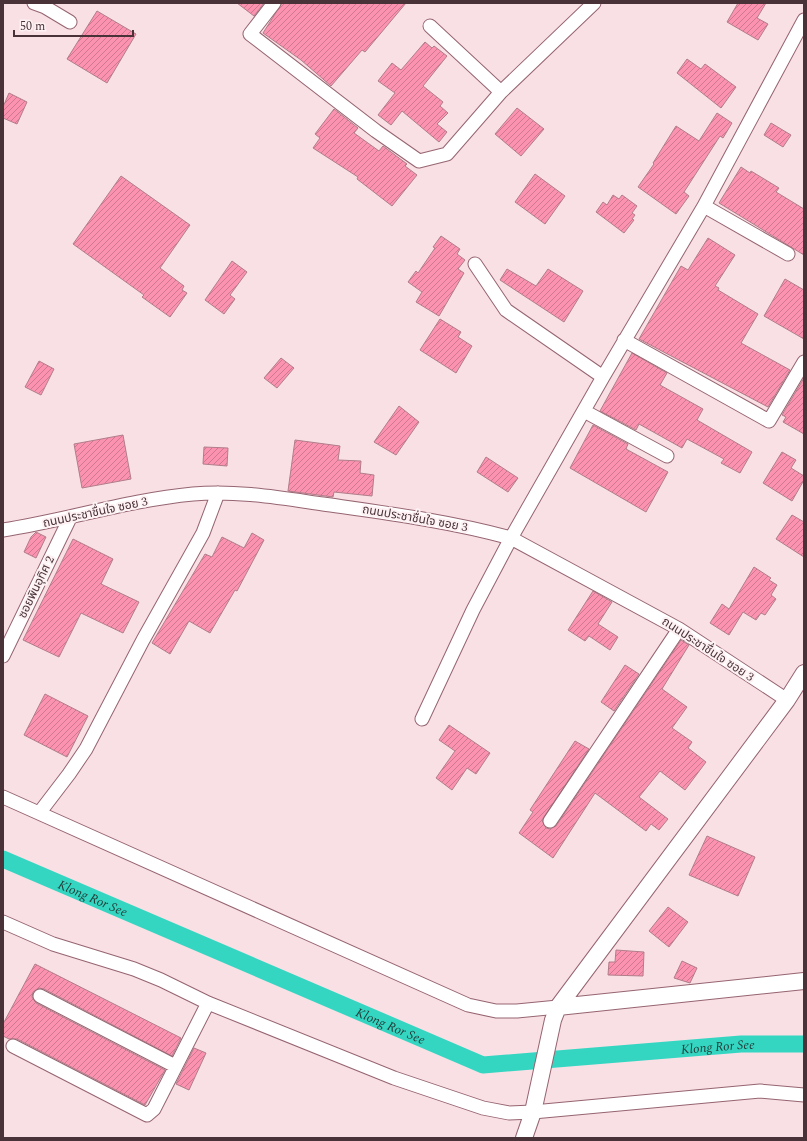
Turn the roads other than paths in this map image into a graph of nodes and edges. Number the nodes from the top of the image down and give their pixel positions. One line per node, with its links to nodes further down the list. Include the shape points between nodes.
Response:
1 (34, 3): 5 (street)
2 (274, 3): 7 (street, via 250,34 419,161 447,154)
3 (594, 3): 7 (street)
4 (804, 20): 8 (street)
5 (70, 22)
6 (430, 26): 7 (street)
7 (500, 92)
8 (704, 206): 9 (street); 11 (street)
9 (788, 254)
10 (475, 264): 13 (street, via 506,310)
11 (624, 340): 12 (street, via 769,421); 13 (street)
12 (804, 362)
13 (603, 377): 14 (street)
14 (584, 411): 15 (street); 19 (street)
15 (667, 456)
16 (218, 494): 17 (street, ถนนประชาชื่นใจ ซอย 3, via 175,496); 19 (street, ถนนประชาชื่นใจ ซอย 3, via 270,496 392,513 484,530); 26 (street, via 203,533 142,640 86,748 70,774)
17 (70, 518): 18 (street, ถนนประชาชื่นใจ ซอย 3); 21 (street, ซอยพินอุทิศ 2)
18 (3, 530)
19 (511, 538): 20 (street, ถนนประชาชื่นใจ ซอย 3); 24 (street)
20 (679, 629): 23 (street, ถนนประชาชื่นใจ ซอย 3); 27 (street)
21 (3, 656)
22 (804, 674): 23 (street)
23 (787, 700): 32 (street)
24 (422, 719)
25 (3, 797): 26 (street)
26 (40, 812): 32 (street, via 468,1005 496,1011)
27 (550, 820)
28 (3, 922): 31 (street, via 53,944 134,969)
29 (804, 981): 32 (street)
30 (40, 996): 34 (street)
31 (208, 1003): 34 (street); 36 (street, via 394,1078 483,1108 509,1113)
32 (555, 1013): 36 (street)
33 (13, 1046): 34 (street, via 144,1115 150,1114 154,1109)
34 (175, 1066)
35 (804, 1095): 36 (street, via 760,1092)
36 (534, 1107): 37 (street)
37 (524, 1138)

